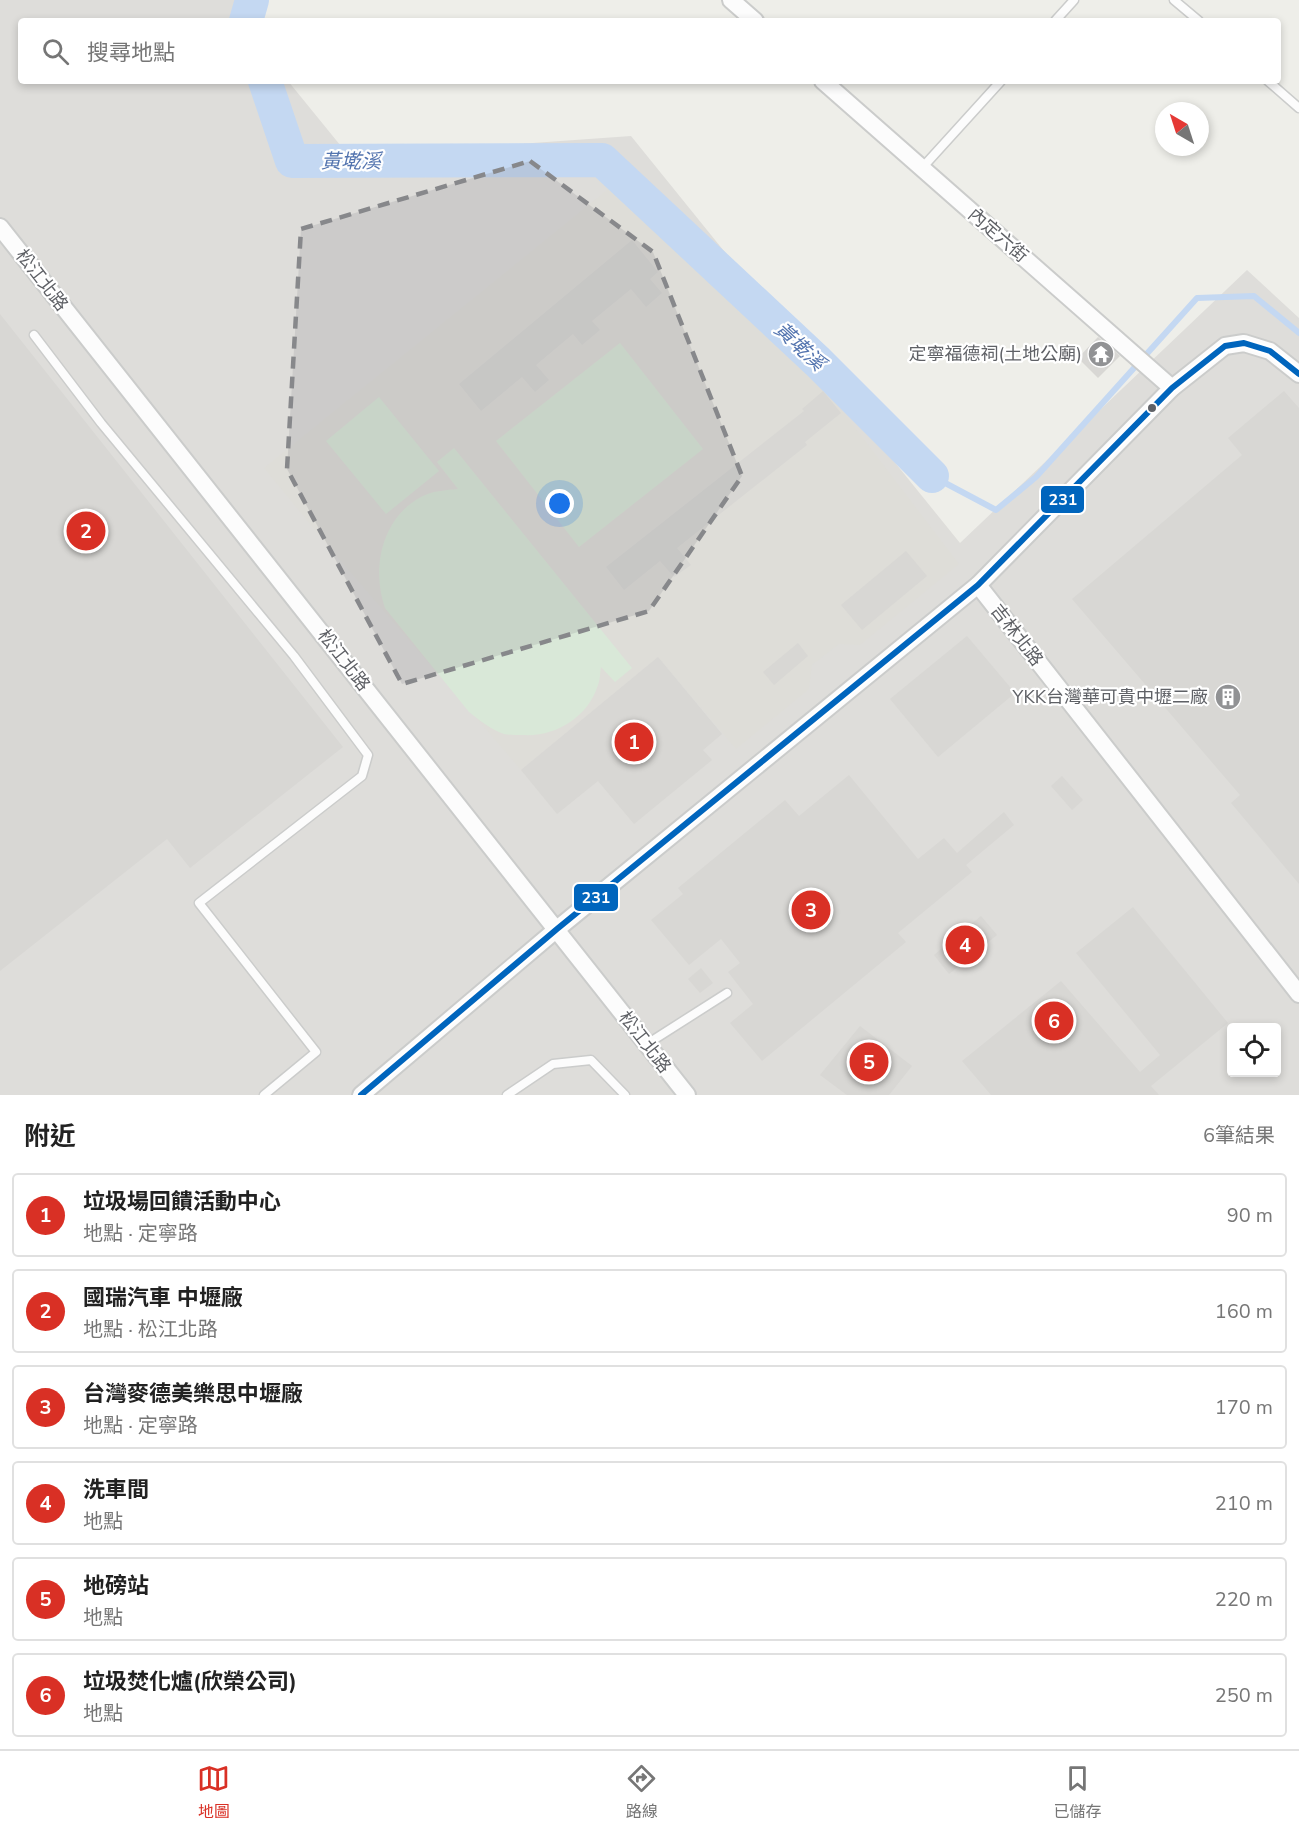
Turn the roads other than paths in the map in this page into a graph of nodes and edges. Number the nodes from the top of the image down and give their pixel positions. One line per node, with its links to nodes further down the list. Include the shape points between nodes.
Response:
1 (731, 0): 4 (street)
2 (1074, 0): 5 (lane)
3 (1174, 0): 6 (lane)
4 (752, 18)
5 (1058, 18)
6 (1195, 18)
7 (826, 84): 11 (street, 內定六街)
8 (998, 84): 11 (lane)
9 (1271, 84): 10 (lane)
10 (1299, 108)
11 (922, 168): 15 (street, 內定六街)
12 (0, 227): 17 (street, 松江北路)
13 (34, 335): 21 (lane, via 101,423 294,656 368,754 362,776 199,903 316,1052)
14 (1299, 374): 15 (street, via 1270,351 1244,343 1225,346)
15 (1172, 388): 16 (street)
16 (978, 585): 17 (street); 19 (street, 吉林北路)
17 (557, 929): 20 (street, 松江北路); 22 (street)
18 (727, 993): 20 (lane)
19 (1299, 994)
20 (646, 1044): 25 (street, 松江北路)
21 (264, 1095)
22 (361, 1095)
23 (507, 1095): 24 (lane, via 553,1064 591,1060)
24 (625, 1095)
25 (687, 1095)

